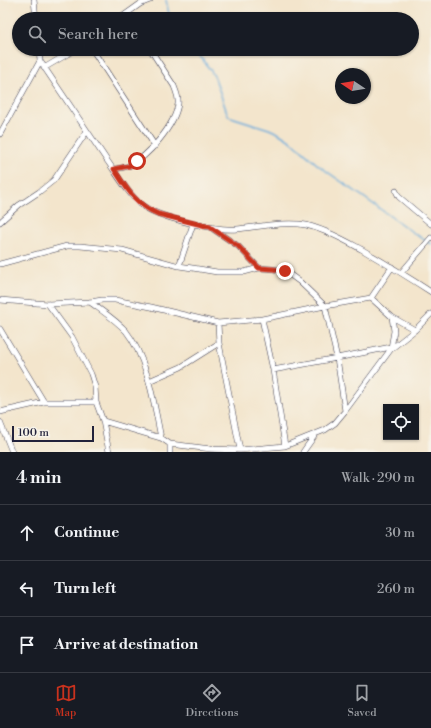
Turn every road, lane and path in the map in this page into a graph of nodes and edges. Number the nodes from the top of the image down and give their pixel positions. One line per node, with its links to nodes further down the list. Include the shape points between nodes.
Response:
1 (34, 0): 3 (street)
2 (150, 0): 4 (street)
3 (35, 12)
4 (129, 12)
5 (40, 56): 9 (street)
6 (64, 56): 10 (street)
7 (97, 56): 13 (street)
8 (155, 56): 13 (street, via 174,86 178,100 176,113)
9 (40, 61): 10 (street); 12 (street)
10 (44, 68): 11 (street)
11 (87, 131): 14 (street); 16 (street, via 54,180)
12 (0, 134)
13 (155, 146): 14 (street, via 133,164)
14 (114, 169): 17 (street, via 133,197 150,211)
15 (396, 191): 18 (street)
16 (0, 222)
17 (194, 224): 19 (street); 22 (street)
18 (431, 224)
19 (210, 227): 23 (street, via 235,230 305,225 331,233); 24 (street, via 238,246)
20 (431, 238): 25 (street)
21 (0, 264): 22 (street, via 67,246 80,246 122,250)
22 (179, 266): 24 (street, via 217,272 244,272)
23 (392, 267): 25 (street); 27 (street)
24 (259, 268): 31 (street, via 285,271)
25 (401, 273): 26 (street)
26 (431, 292)
27 (371, 298): 31 (street); 33 (street)
28 (0, 300): 30 (street)
29 (90, 302): 30 (street); 35 (street, via 115,300); 42 (street, via 126,331 136,347)
30 (48, 304): 44 (street, via 72,337 87,366 95,387)
31 (325, 306): 34 (street); 40 (street)
32 (431, 314): 37 (street)
33 (392, 317): 37 (street); 39 (street, via 394,331)
34 (262, 319): 35 (street); 41 (street)
35 (218, 323): 38 (street)
36 (0, 329): 43 (street)
37 (415, 330): 39 (street)
38 (219, 343): 42 (street, via 181,367); 53 (street)
39 (391, 348): 40 (street); 45 (street)
40 (337, 358): 41 (street); 45 (street)
41 (273, 370): 52 (street)
42 (149, 381): 50 (street)
43 (44, 402): 44 (street); 46 (street)
44 (96, 402): 47 (street)
45 (345, 411): 49 (street, via 330,427)
46 (0, 412)
47 (103, 421): 50 (street); 57 (street)
48 (0, 422): 56 (street)
49 (315, 435): 52 (street); 59 (street)
50 (162, 438): 51 (street)
51 (170, 444): 54 (street); 58 (street)
52 (286, 446): 55 (street)
53 (240, 450): 54 (street); 55 (street)
54 (212, 451)
55 (252, 451)
56 (12, 452)
57 (109, 452)
58 (170, 452)
59 (303, 452)

